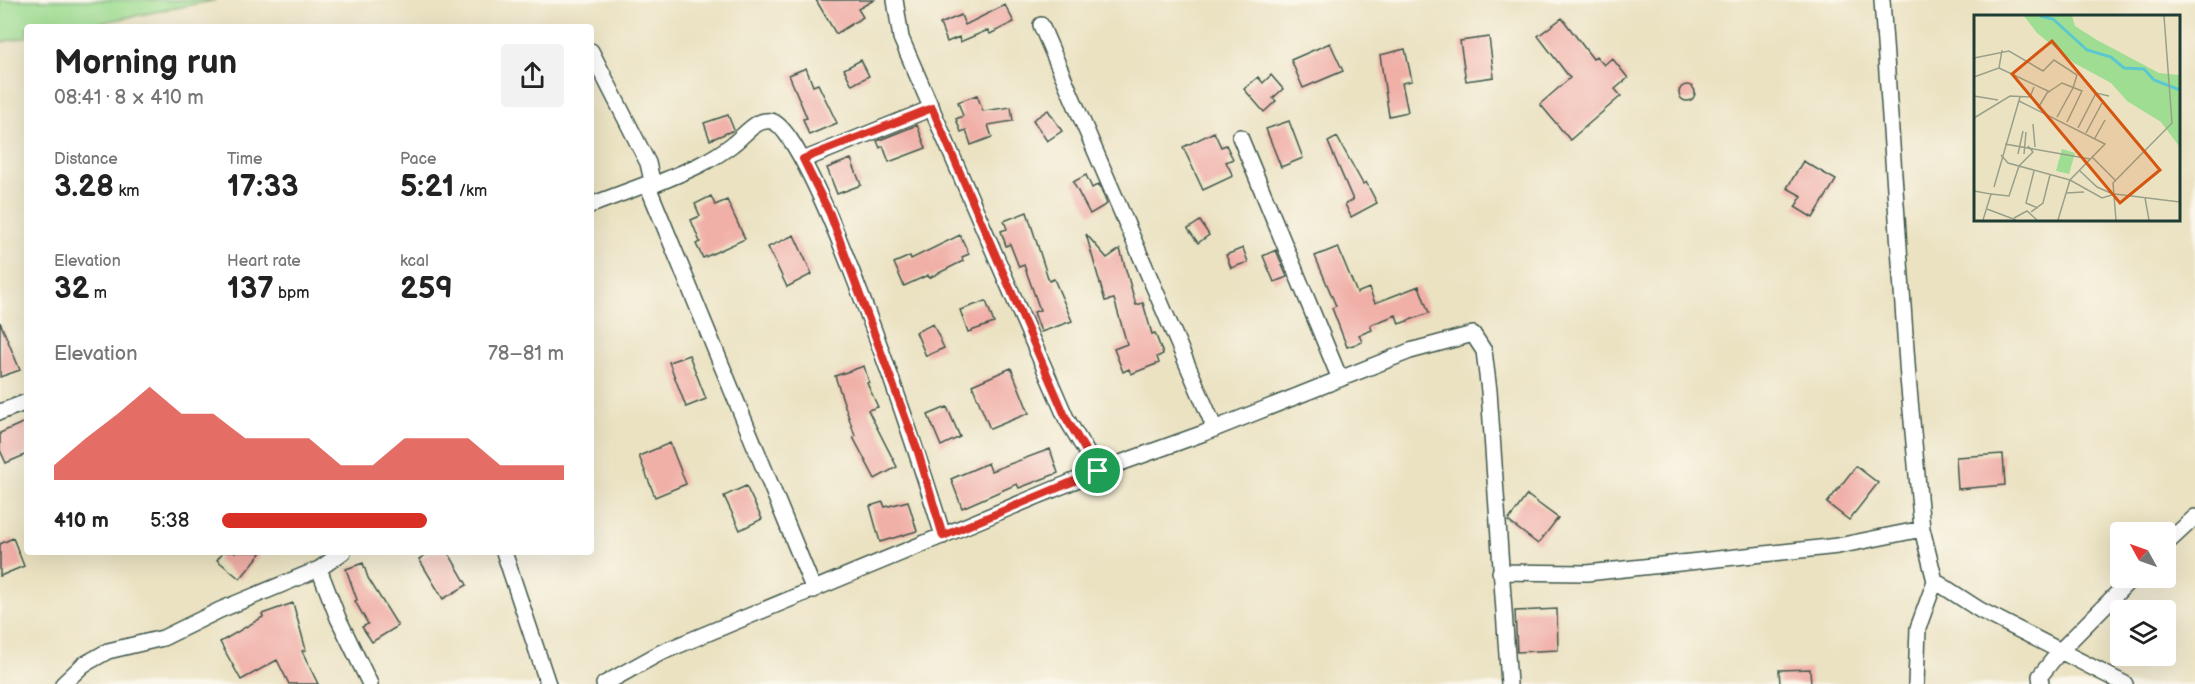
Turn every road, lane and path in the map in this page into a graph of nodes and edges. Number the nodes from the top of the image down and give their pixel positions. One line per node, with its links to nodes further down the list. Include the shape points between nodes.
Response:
1 (895, 0): 5 (street, via 901,38)
2 (1882, 0): 16 (street)
3 (1041, 25): 13 (street)
4 (594, 57): 8 (street, via 648,163)
5 (932, 108): 7 (street); 14 (street, via 1066,418)
6 (1240, 137): 10 (street)
7 (803, 159): 8 (street, via 784,129 771,121 758,123 711,161); 18 (street, via 830,214 918,452)
8 (650, 185): 9 (street); 25 (street)
9 (594, 204)
10 (1340, 379): 13 (street); 22 (street, via 1410,351 1473,334 1484,351 1489,391)
11 (24, 403): 12 (street)
12 (0, 412)
13 (1215, 429): 14 (street)
14 (1098, 471): 18 (street)
15 (2195, 517): 17 (street)
16 (1922, 529): 22 (street, via 1838,546 1587,573); 23 (street)
17 (2176, 535)
18 (943, 536): 25 (street)
19 (339, 555): 21 (street)
20 (505, 555): 30 (street)
21 (319, 569): 28 (street, via 163,638 108,651 83,665); 29 (street)
22 (1500, 572): 32 (street, via 1506,608)
23 (1935, 581): 26 (street, via 1980,610); 33 (street, via 1918,628)
24 (2122, 588): 26 (street)
25 (814, 590): 31 (street, via 660,653)
26 (2060, 651): 27 (street); 34 (street)
27 (2036, 681)
28 (63, 684)
29 (370, 684)
30 (548, 684)
31 (604, 684)
32 (1509, 684)
33 (1916, 684)
34 (2125, 684)

